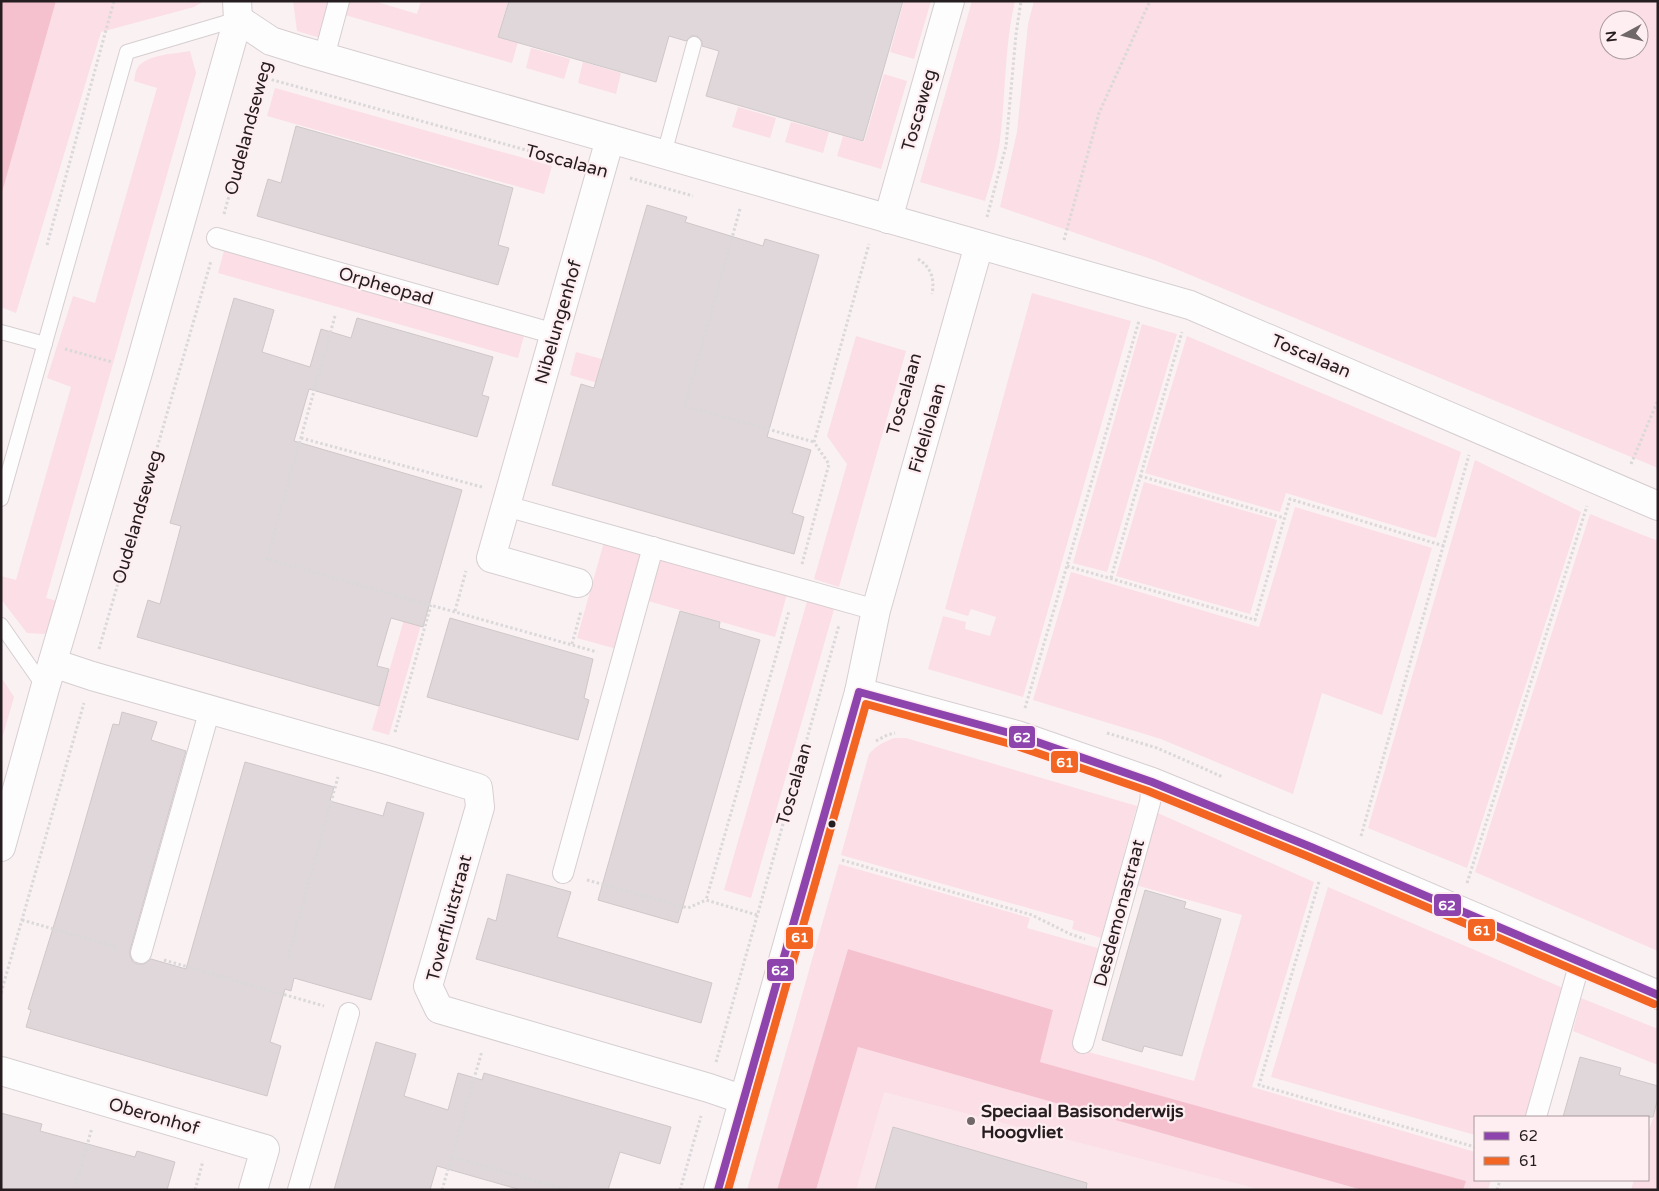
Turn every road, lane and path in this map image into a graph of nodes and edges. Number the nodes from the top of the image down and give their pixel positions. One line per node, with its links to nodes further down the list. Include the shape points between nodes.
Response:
1 (114, 1): 23 (path)
2 (339, 1): 9 (street)
3 (950, 1): 18 (street, Toscaweg)
4 (1022, 1): 21 (path, via 1006,146)
5 (1150, 1): 25 (path, via 1099,113)
6 (238, 10): 7 (street, Toscalaan); 32 (lane, via 127,52); 33 (street)
7 (271, 41): 9 (street, Toscalaan); 10 (path, Oudelandseweg)
8 (694, 44): 12 (lane)
9 (324, 56): 11 (street, Toscalaan)
10 (262, 77): 13 (path, Toscalaan); 19 (path, Oudelandseweg)
11 (610, 139): 12 (street, Toscalaan); 13 (street, Nibelungenhof)
12 (664, 154): 18 (street, Toscalaan)
13 (601, 170): 14 (path, Toscalaan); 31 (street, Nibelungenhof)
14 (694, 196)
15 (731, 206): 16 (path)
16 (740, 208): 17 (path); 37 (path, via 685,406)
17 (749, 211)
18 (888, 219): 21 (street, Toscalaan)
19 (217, 238): 31 (street, Orpheopad); 56 (path, Oudelandseweg)
20 (860, 242): 22 (path)
21 (979, 245): 25 (street, Toscalaan); 52 (street, Fideliolaan)
22 (878, 247)
23 (45, 251)
24 (914, 256): 27 (path, via 931,272)
25 (1057, 266): 26 (street, Toscalaan)
26 (1147, 291): 28 (street, Toscalaan); 47 (path)
27 (932, 295)
28 (1190, 304): 35 (street, Toscalaan); 38 (path)
29 (335, 316): 36 (path)
30 (1, 332): 32 (lane)
31 (554, 334): 41 (street, Nibelungenhof)
32 (45, 344): 33 (path); 42 (lane)
33 (139, 369): 55 (street)
34 (1658, 400): 40 (path)
35 (1477, 428): 39 (street, Toscalaan); 45 (path)
36 (301, 438): 41 (path); 51 (path, via 267,559)
37 (814, 442)
38 (1140, 476): 44 (path); 48 (path)
39 (1596, 479): 40 (street, Toscalaan); 71 (path)
40 (1621, 490): 43 (street, Toscalaan)
41 (498, 498): 46 (street); 49 (street, Nibelungenhof, via 491,558)
42 (1, 499)
43 (1658, 506)
44 (1284, 518): 45 (path, via 1290,499); 48 (path, via 1255,620)
45 (1444, 546): 65 (path)
46 (653, 547): 50 (street); 54 (street)
47 (1067, 566): 48 (path); 60 (path)
48 (1110, 578)
49 (578, 583)
50 (846, 601): 52 (street); 83 (path, Toscalaan)
51 (430, 605): 54 (path); 63 (path)
52 (876, 610): 57 (street, Fideliolaan)
53 (1, 625): 55 (lane)
54 (620, 666): 68 (street)
55 (49, 676): 56 (street, Toverfluitstraat); 66 (street)
56 (92, 676): 58 (street, Toverfluitstraat); 72 (path, Oudelandseweg)
57 (860, 692): 60 (street); 84 (street, Fideliolaan)
58 (210, 709): 62 (street, Toverfluitstraat); 74 (street)
59 (901, 732): 61 (path, via 887,735)
60 (1017, 735): 64 (street)
61 (872, 744)
62 (346, 748): 63 (street, Toverfluitstraat); 75 (path)
63 (387, 760): 80 (street, Toverfluitstraat, via 478,788 480,807 428,986 439,1009)
64 (1152, 782): 71 (street); 73 (street, Desdemonastraat, via 1150,802)
65 (1361, 836)
66 (1, 847)
67 (836, 858): 73 (path, via 1032,915 1070,934)
68 (563, 874): 70 (path, via 688,908)
69 (1321, 876): 87 (path, via 1259,1084)
70 (706, 900)
71 (1458, 910): 76 (street)
72 (22, 920): 74 (path); 77 (path, Oudelandseweg)
73 (1110, 946): 81 (street, Desdemonastraat)
74 (141, 953): 79 (path)
75 (288, 957)
76 (1580, 962): 78 (street); 86 (street)
77 (1, 993)
78 (1658, 995)
79 (349, 1013): 91 (street)
80 (490, 1023): 83 (street, Toverfluitstraat); 88 (path)
81 (1083, 1043)
82 (1, 1071): 85 (street, Oberonhof)
83 (708, 1088): 84 (street, Toverfluitstraat); 94 (path, Toscalaan)
84 (744, 1100): 95 (street, Fideliolaan)
85 (100, 1101): 89 (path); 90 (street, Oberonhof, via 265,1149)
86 (1536, 1116)
87 (1474, 1147)
88 (452, 1157): 92 (path); 93 (path)
89 (74, 1190)
90 (253, 1190)
91 (298, 1190)
92 (442, 1190)
93 (567, 1190)
94 (680, 1190)
95 (718, 1190)

